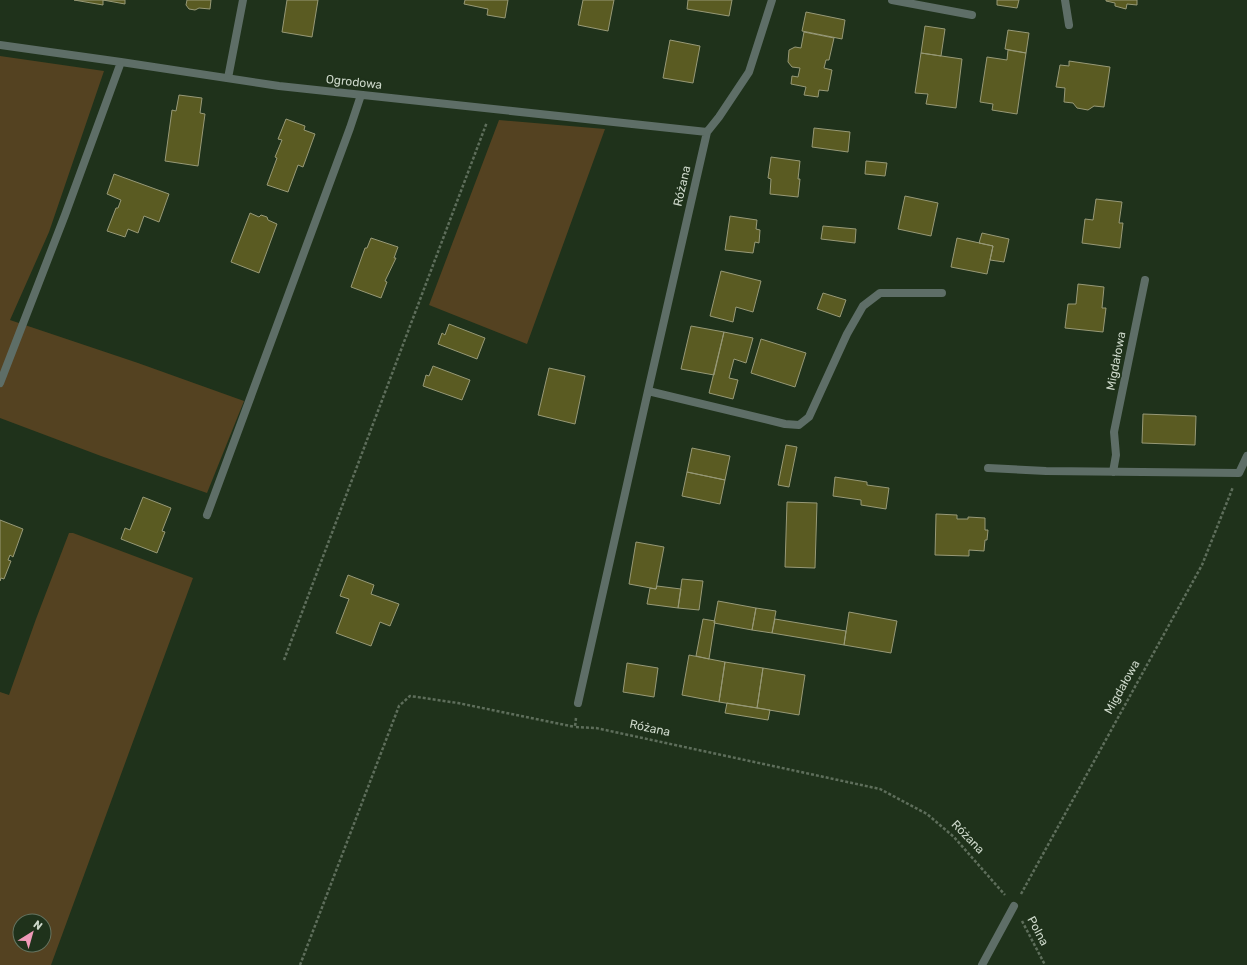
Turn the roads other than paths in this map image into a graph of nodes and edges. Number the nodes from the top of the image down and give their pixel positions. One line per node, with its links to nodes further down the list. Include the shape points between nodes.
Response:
1 (243, 0): 9 (street)
2 (772, 0): 11 (street, Różana, via 749,72)
3 (892, 0): 5 (street)
4 (1065, 0): 6 (street)
5 (972, 15)
6 (1069, 25)
7 (0, 46): 8 (street, Ogrodowa)
8 (120, 62): 9 (street, Ogrodowa); 14 (street)
9 (228, 78): 10 (street, Ogrodowa)
10 (361, 95): 11 (street, Ogrodowa); 19 (street)
11 (707, 132): 15 (street, Różana)
12 (1145, 280): 18 (street, Migdałowa, via 1114,432 1116,456)
13 (942, 293): 15 (street, via 880,293 863,306 847,334 809,417 799,425 785,424)
14 (0, 384)
15 (648, 391): 20 (street, Różana)
16 (1247, 456): 18 (street, via 1239,473)
17 (988, 468): 18 (street)
18 (1113, 472)
19 (207, 515)
20 (578, 703)
21 (1014, 906): 22 (street)
22 (982, 965)

